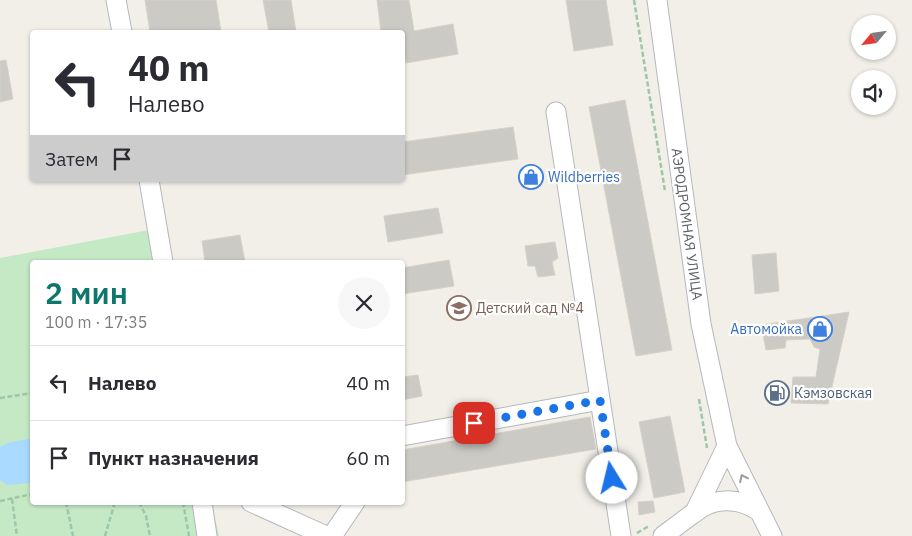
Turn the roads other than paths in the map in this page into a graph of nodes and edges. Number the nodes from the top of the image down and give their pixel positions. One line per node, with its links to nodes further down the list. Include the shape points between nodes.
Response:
1 (116, 0): 3 (street)
2 (657, 0): 9 (street, АЭРОДРОМНАЯ УЛИЦА, via 701,324)
3 (122, 30)
4 (556, 112): 7 (street)
5 (149, 182): 6 (street)
6 (162, 260)
7 (600, 400): 8 (street); 18 (street)
8 (405, 435)
9 (727, 446): 13 (street, АЭРОДРОМНАЯ УЛИЦА, one-way to 9); 14 (street)
10 (203, 505): 15 (street)
11 (258, 505): 16 (street)
12 (353, 505): 17 (street)
13 (758, 511): 14 (street, via 732,500 711,503); 21 (street, АЭРОДРОМНАЯ УЛИЦА)
14 (695, 512): 19 (street); 20 (street, via 686,522)
15 (208, 536)
16 (326, 536)
17 (332, 536)
18 (622, 536)
19 (664, 536)
20 (681, 536)
21 (772, 536)

